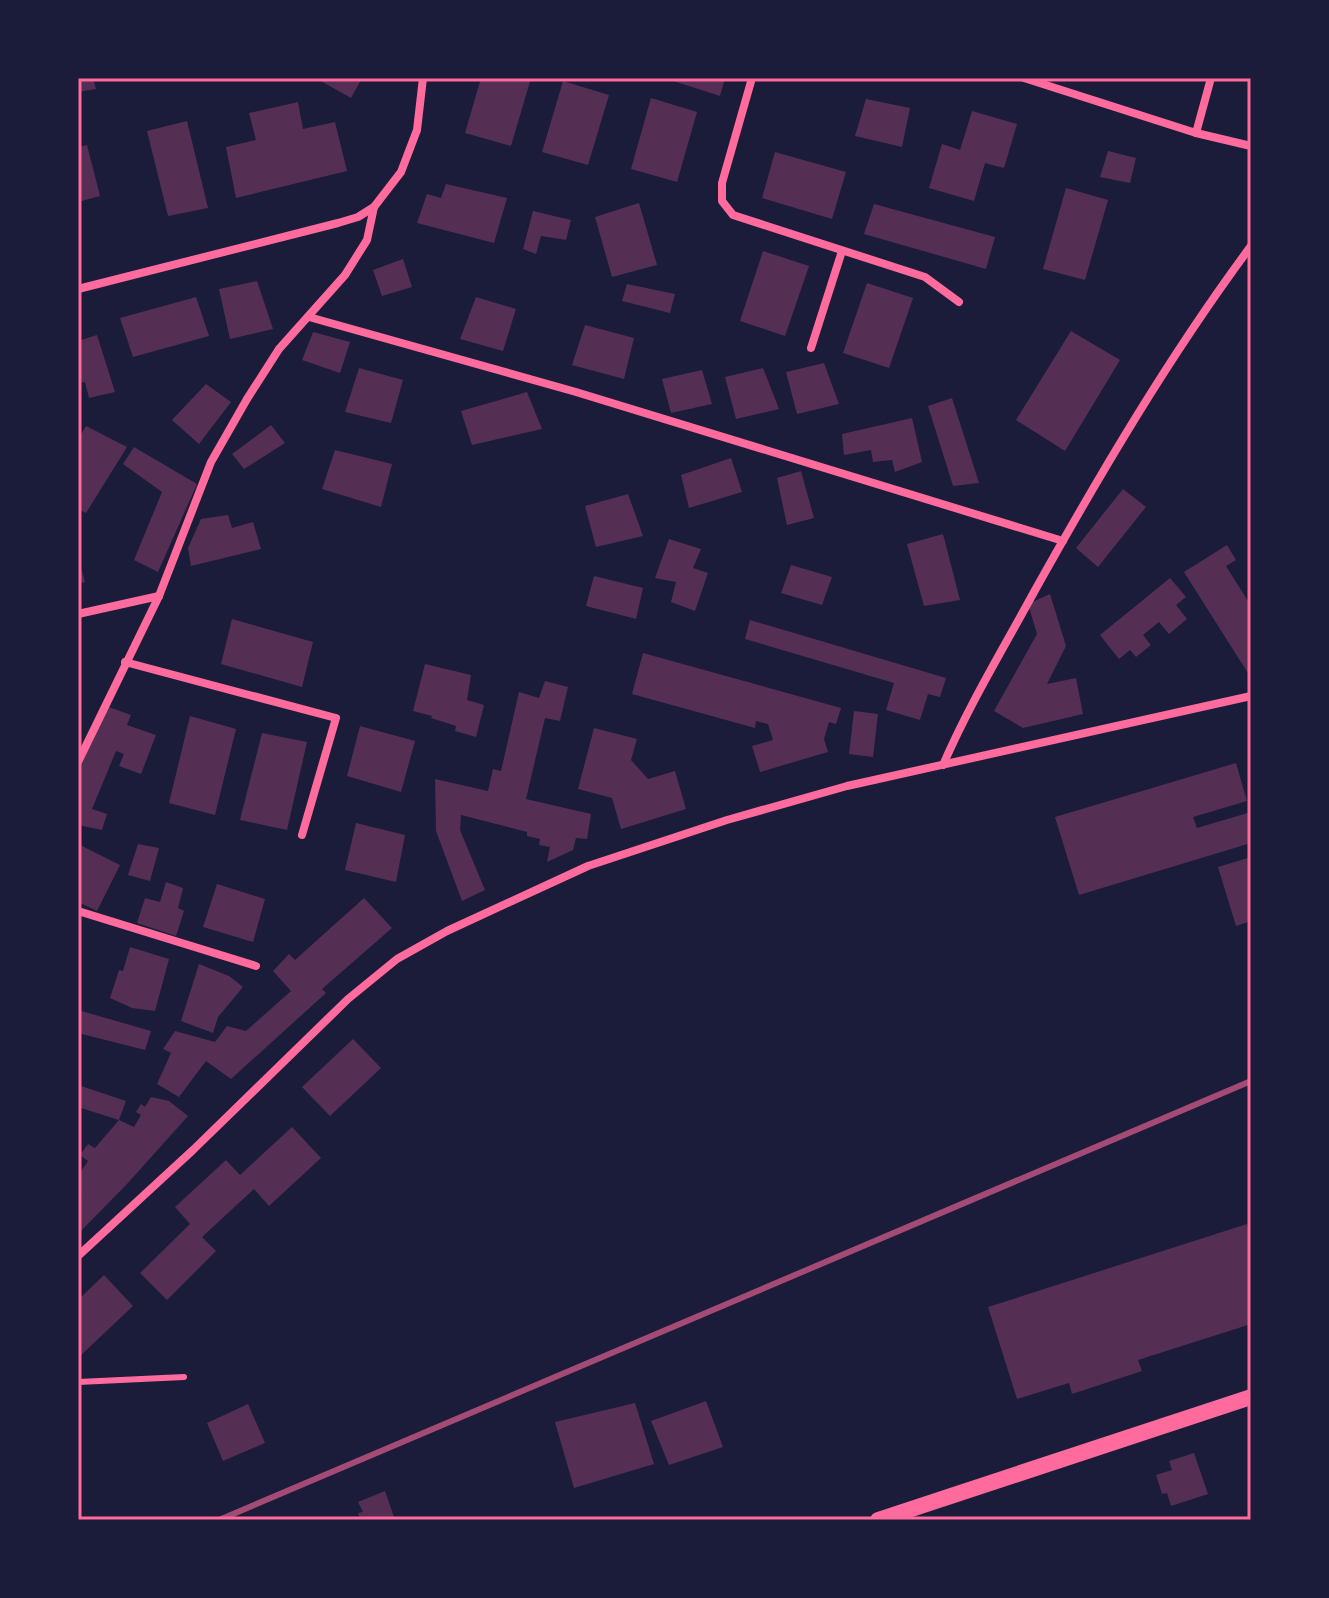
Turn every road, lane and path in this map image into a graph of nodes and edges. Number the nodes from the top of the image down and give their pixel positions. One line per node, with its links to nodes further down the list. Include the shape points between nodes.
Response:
1 (423, 78): 7 (street, via 417,130 401,172)
2 (752, 78): 9 (street, via 722,183 722,201 733,215)
3 (1024, 78): 5 (street)
4 (1211, 78): 5 (street)
5 (1196, 133): 6 (street)
6 (1251, 146)
7 (374, 207): 10 (street, via 338,223); 12 (street, via 367,240)
8 (1251, 246): 14 (street, via 1141,410)
9 (842, 251): 11 (street, via 925,277); 13 (street)
10 (78, 289)
11 (959, 302)
12 (309, 317): 14 (street, via 576,392); 15 (street, via 279,349 211,462)
13 (811, 348)
14 (1063, 541): 20 (street)
15 (159, 596): 16 (street); 17 (street)
16 (78, 614)
17 (125, 662): 19 (street); 21 (street, via 336,718)
18 (1251, 696): 20 (street)
19 (78, 762)
20 (943, 765): 24 (street, via 727,820 588,866 397,959 348,999)
21 (302, 835)
22 (78, 911): 23 (street)
23 (256, 966)
24 (78, 1256)
25 (184, 1377): 26 (lane)
26 (78, 1382)
27 (1251, 1397): 28 (main road)
28 (878, 1520)

